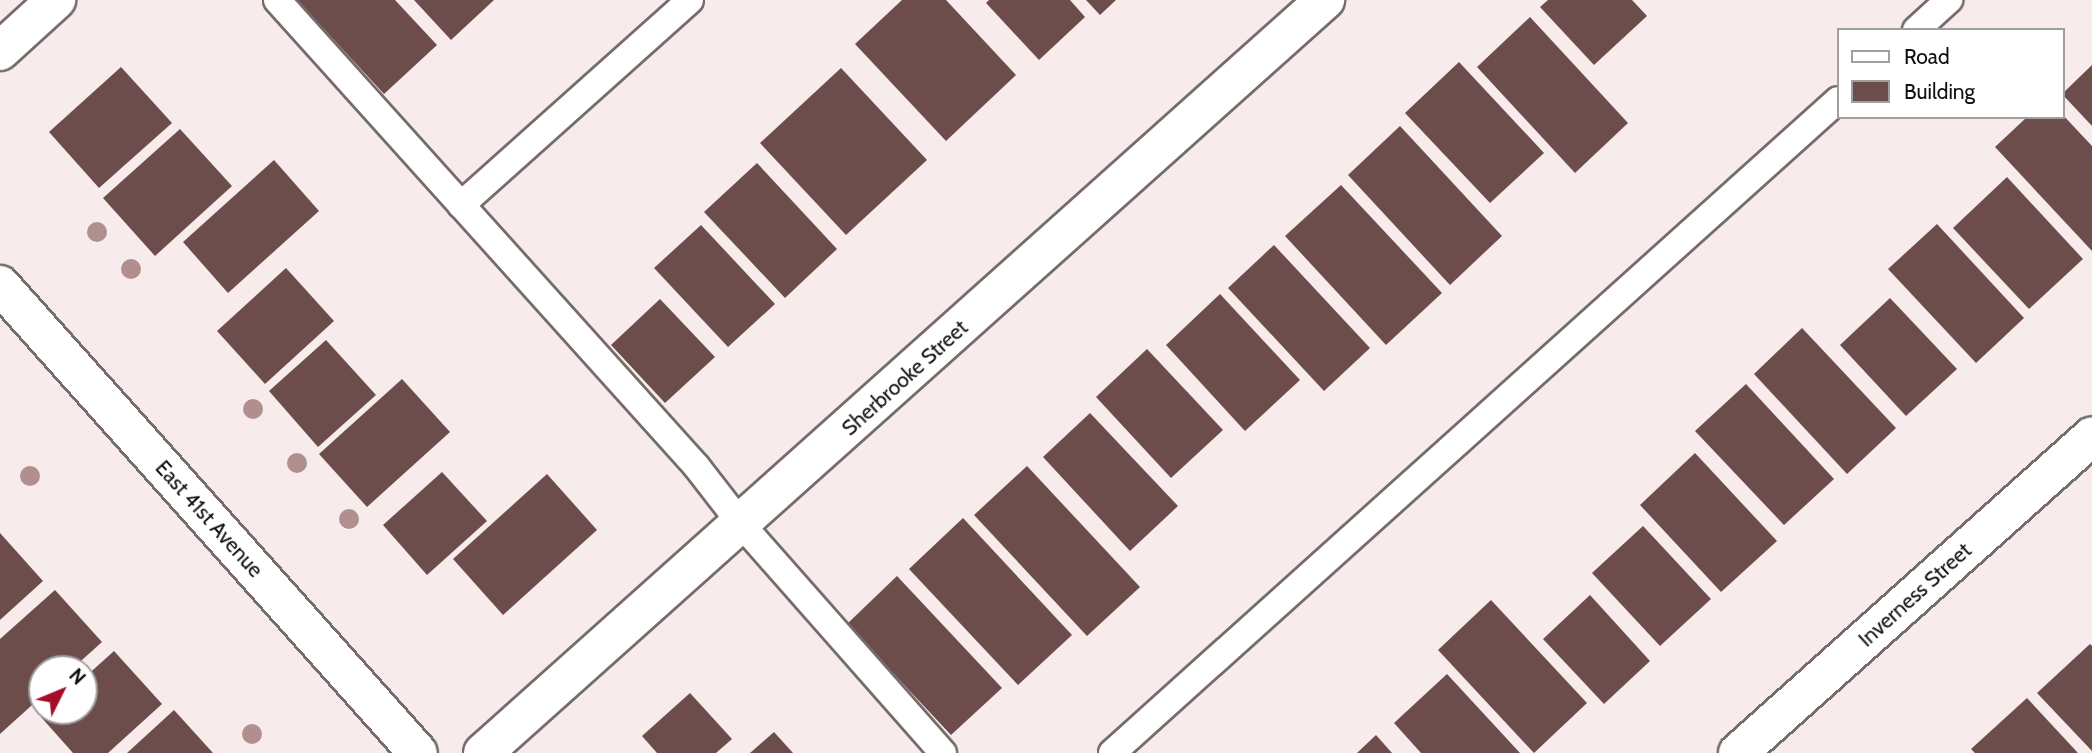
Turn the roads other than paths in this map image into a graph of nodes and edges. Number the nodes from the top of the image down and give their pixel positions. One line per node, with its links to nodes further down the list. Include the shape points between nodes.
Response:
1 (56, 0): 7 (street)
2 (277, 0): 9 (lane)
3 (690, 0): 9 (lane)
4 (1325, 0): 12 (street, Sherbrooke Street)
5 (1949, 0): 6 (lane)
6 (1918, 28)
7 (0, 51)
8 (1836, 102): 16 (lane)
9 (461, 205): 12 (lane, via 697,467)
10 (0, 285): 13 (street, East 41st Avenue)
11 (2092, 437): 17 (street, Inverness Street)
12 (742, 526): 14 (street, Sherbrooke Street); 15 (lane)
13 (418, 753)
14 (483, 753)
15 (943, 753)
16 (1112, 753)
17 (1738, 753)

